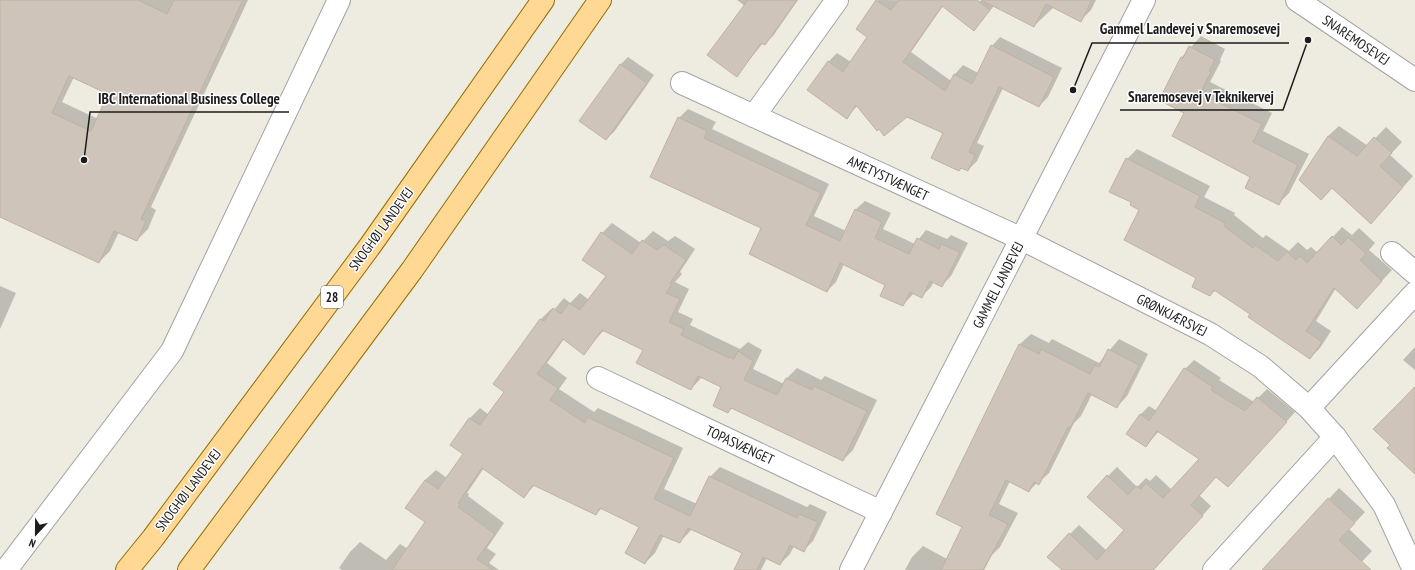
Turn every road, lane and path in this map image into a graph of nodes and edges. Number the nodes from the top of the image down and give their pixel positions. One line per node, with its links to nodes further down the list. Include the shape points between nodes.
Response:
1 (340, 0): 20 (street, via 172,351)
2 (543, 0): 21 (main road, SNOGHØJ LANDEVEJ / 28, via 370,246)
3 (592, 0): 8 (main road)
4 (600, 0): 8 (main road)
5 (837, 0): 11 (street)
6 (1144, 0): 12 (street, GAMMEL LANDEVEJ)
7 (1297, 0): 9 (street, SNAREMOSEVEJ)
8 (585, 24): 22 (main road, via 407,277)
9 (1415, 80)
10 (682, 83): 11 (street, AMETYSTVÆNGET)
11 (754, 116): 12 (street, AMETYSTVÆNGET)
12 (1022, 239): 17 (street, GRØNKJÆRSVEJ, via 1210,334 1260,366); 19 (street, GAMMEL LANDEVEJ)
13 (1392, 253): 14 (street)
14 (1415, 273)
15 (1415, 293): 17 (street)
16 (598, 378): 19 (street, TOPASVÆNGET)
17 (1309, 408): 18 (street, GRØNKJÆRSVEJ)
18 (1335, 437): 24 (street); 25 (street, GRØNKJÆRSVEJ, via 1384,505)
19 (881, 512): 23 (street, GAMMEL LANDEVEJ)
20 (6, 570)
21 (127, 570)
22 (189, 570)
23 (851, 570)
24 (1214, 570)
25 (1414, 570)

